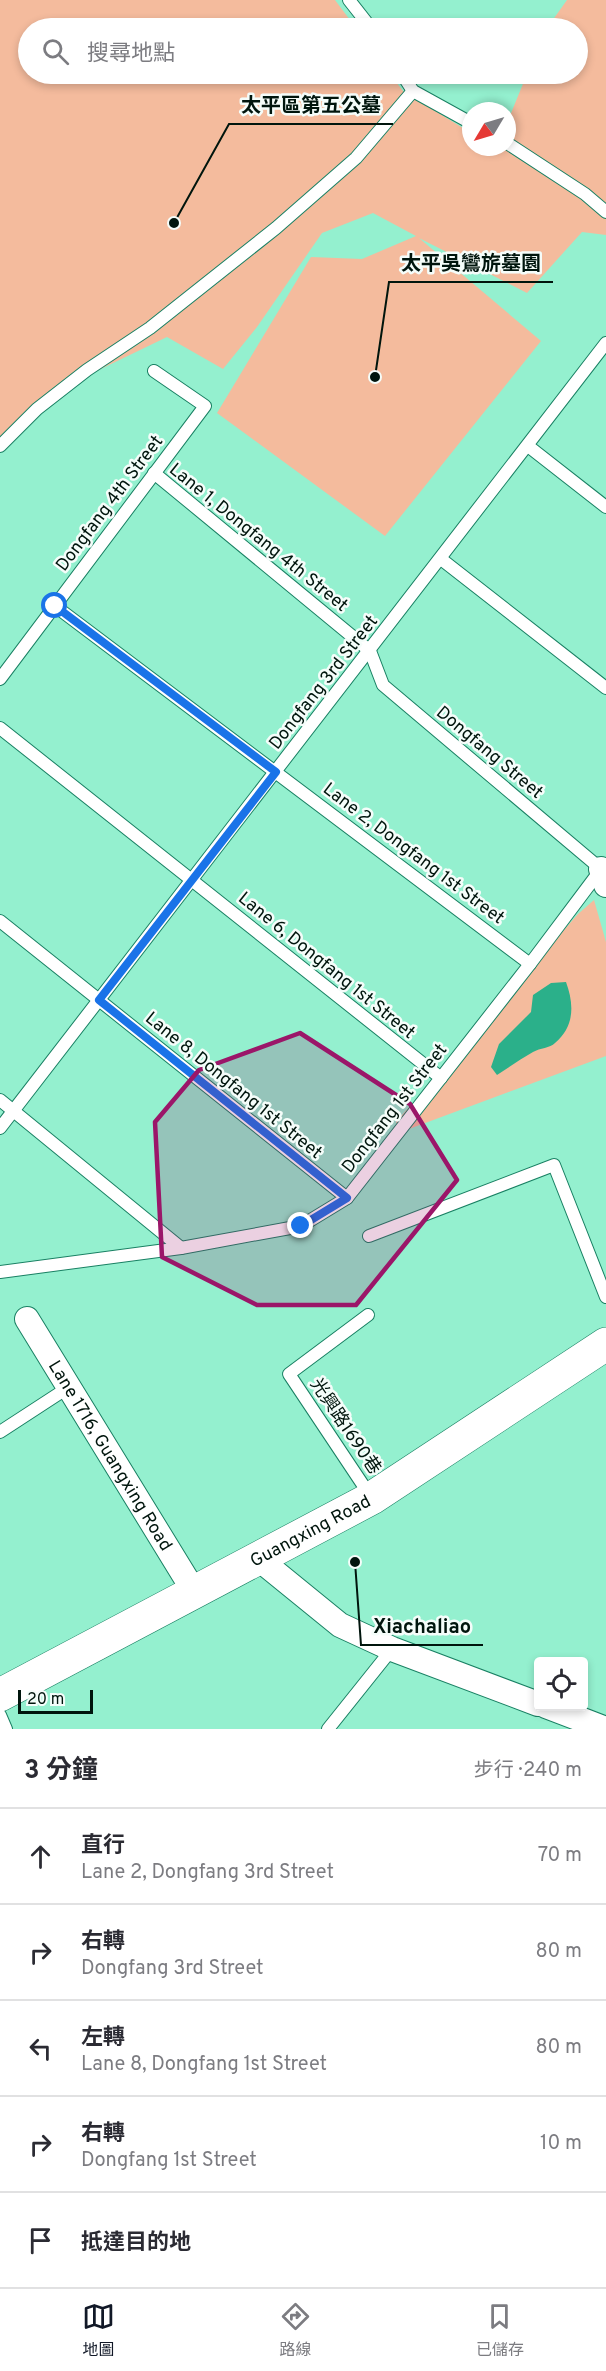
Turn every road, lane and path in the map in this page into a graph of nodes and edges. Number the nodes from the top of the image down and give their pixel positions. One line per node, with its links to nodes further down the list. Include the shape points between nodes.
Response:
1 (349, 0): 2 (lane)
2 (363, 18)
3 (408, 84): 4 (lane)
4 (413, 92): 5 (lane); 10 (lane, via 356,158 276,228 150,328 46,402)
5 (462, 118)
6 (516, 149): 7 (lane)
7 (606, 212)
8 (606, 343): 11 (lane, Dongfang 3rd Street)
9 (154, 371): 12 (lane, Dongfang 4th Street, via 205,406)
10 (0, 446)
11 (528, 446): 13 (lane); 14 (lane, Dongfang 3rd Street)
12 (154, 474): 15 (lane, Dongfang 4th Street); 16 (lane, Lane 1, Dongfang 4th Street)
13 (606, 507)
14 (441, 559): 16 (lane, Dongfang 3rd Street); 18 (lane)
15 (55, 606): 17 (lane, Dongfang 4th Street); 20 (lane, Lane 2, Dongfang 1st Street)
16 (370, 651): 20 (lane, Dongfang 3rd Street); 21 (lane, Dongfang Street, via 383,685)
17 (0, 679)
18 (606, 688)
19 (0, 728): 22 (lane, Lane 6, Dongfang 1st Street)
20 (276, 772): 22 (lane, Dongfang 3rd Street); 24 (lane, Lane 2, Dongfang 1st Street)
21 (604, 872): 24 (lane, Dongfang 1st Street)
22 (192, 880): 25 (lane, Dongfang 3rd Street); 26 (lane, Lane 6, Dongfang 1st Street)
23 (0, 921): 25 (lane, Lane 8, Dongfang 1st Street)
24 (530, 963): 26 (lane, Dongfang 1st Street)
25 (99, 1000): 28 (lane, Dongfang 3rd Street); 30 (lane, Lane 8, Dongfang 1st Street)
26 (441, 1078): 30 (lane, Dongfang 1st Street)
27 (0, 1100): 28 (lane)
28 (13, 1111): 29 (lane, Dongfang 3rd Street); 32 (lane)
29 (0, 1128)
30 (347, 1198): 32 (lane, Dongfang 1st Street, via 301,1226)
31 (369, 1236): 34 (lane, via 554,1165)
32 (181, 1248): 33 (lane, Dongfang 1st Street)
33 (0, 1272)
34 (606, 1297)
35 (368, 1315): 40 (lane, 光興路1690巷, via 289,1374)
36 (27, 1319): 38 (street, Lane 1716, Guangxing Road)
37 (606, 1344): 40 (main road, Guangxing Road)
38 (69, 1387): 39 (lane); 42 (street, Lane 1716, Guangxing Road)
39 (0, 1432)
40 (372, 1498): 41 (main road, Guangxing Road)
41 (259, 1559): 42 (main road, Guangxing Road); 43 (street, via 340,1624)
42 (195, 1593): 44 (main road, Guangxing Road)
43 (392, 1649): 45 (street); 49 (lane)
44 (0, 1695)
45 (534, 1702)
46 (557, 1711): 50 (street)
47 (0, 1715): 48 (lane)
48 (6, 1729)
49 (328, 1729)
50 (606, 1729)

